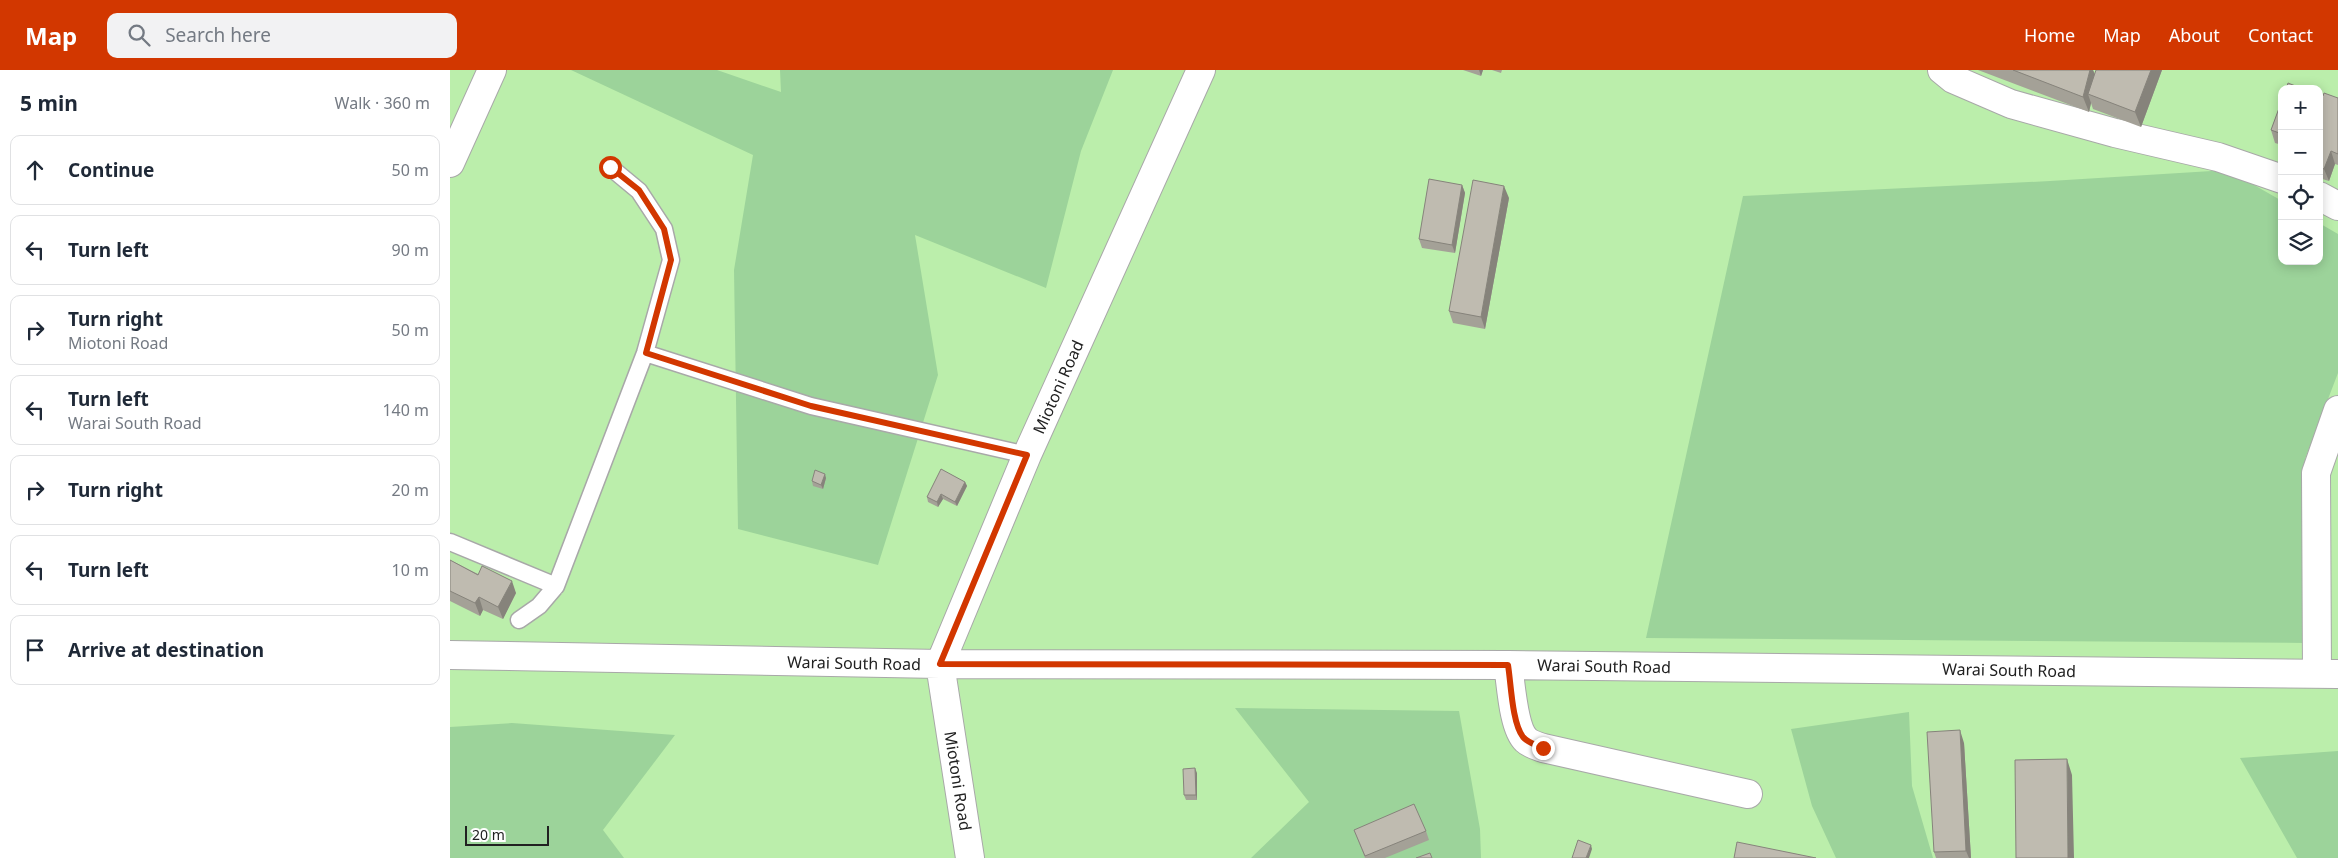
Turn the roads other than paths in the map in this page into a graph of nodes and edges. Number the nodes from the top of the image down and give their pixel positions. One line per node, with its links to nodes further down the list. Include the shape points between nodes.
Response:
1 (492, 70): 4 (street)
2 (1201, 70): 11 (street, Miotoni Road)
3 (1942, 70): 6 (street, via 1953,79 2011,104 2218,157)
4 (450, 163)
5 (610, 167): 9 (lane, via 639,190 664,229 671,260)
6 (2278, 178)
7 (2323, 198): 8 (street)
8 (2338, 206)
9 (646, 353): 11 (lane, via 811,406); 14 (lane)
10 (2338, 410): 12 (street)
11 (1027, 455): 17 (street, Miotoni Road)
12 (2327, 477): 19 (street)
13 (450, 542): 14 (lane)
14 (556, 586): 15 (lane, via 539,606)
15 (519, 620)
16 (450, 655): 17 (street, Warai South Road)
17 (940, 664): 18 (street, Warai South Road); 21 (street, Miotoni Road)
18 (1508, 665): 19 (street, Warai South Road); 20 (street, via 1518,725 1527,741 1543,748)
19 (2327, 674)
20 (1748, 794)
21 (970, 858)

